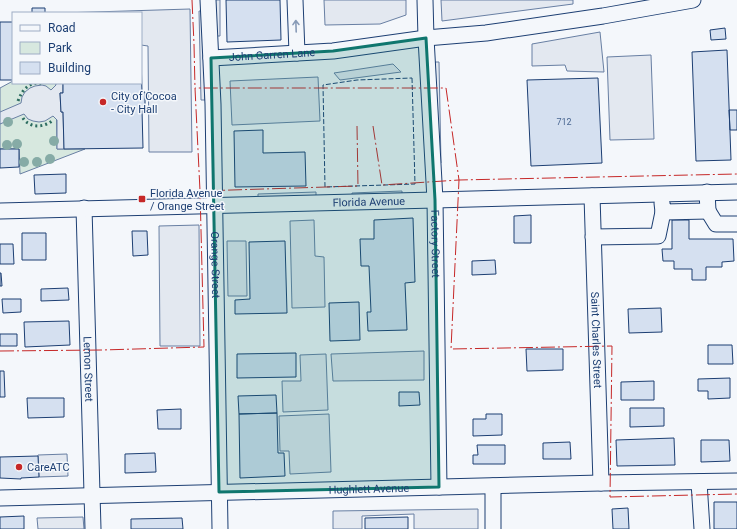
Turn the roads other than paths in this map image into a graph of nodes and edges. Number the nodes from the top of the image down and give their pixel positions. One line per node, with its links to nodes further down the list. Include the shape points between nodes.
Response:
1 (208, 0): 7 (street, Orange Street)
2 (295, 0): 6 (street, one-way to 2)
3 (425, 0): 5 (street, Factory Street)
4 (693, 0): 5 (street, John Garren Lane, via 602,16)
5 (426, 38): 6 (street, John Garren Lane, via 333,51); 12 (street, Factory Street)
6 (297, 53): 7 (street, John Garren Lane)
7 (211, 58): 13 (street, Orange Street)
8 (707, 192): 9 (street, Florida Avenue); 10 (street, Florida Avenue); 16 (street)
9 (737, 192)
10 (662, 194): 11 (street, Florida Avenue); 17 (street)
11 (592, 196): 12 (street, Florida Avenue); 19 (street, Saint Charles Street)
12 (435, 200): 13 (street, Florida Avenue); 24 (street, Factory Street)
13 (215, 206): 14 (street, Florida Avenue); 25 (street, Orange Street)
14 (84, 208): 15 (street, Florida Avenue); 26 (street, Lemon Street)
15 (0, 211)
16 (708, 211): 17 (street); 18 (street, via 716,224)
17 (663, 212): 19 (street, via 658,236)
18 (737, 224)
19 (593, 237): 22 (street, Saint Charles Street)
20 (737, 481): 21 (street, Hughlett Avenue)
21 (699, 482): 22 (street, Hughlett Avenue); 31 (street)
22 (601, 483): 23 (street, Hughlett Avenue)
23 (493, 486): 24 (street, Hughlett Avenue); 30 (street)
24 (439, 487): 25 (street, Hughlett Avenue)
25 (220, 492): 26 (street, Hughlett Avenue); 29 (street, Orange Street)
26 (92, 495): 27 (street, Hughlett Avenue); 28 (street, Lemon Street)
27 (0, 498)
28 (93, 529)
29 (220, 529)
30 (493, 529)
31 (702, 529)

